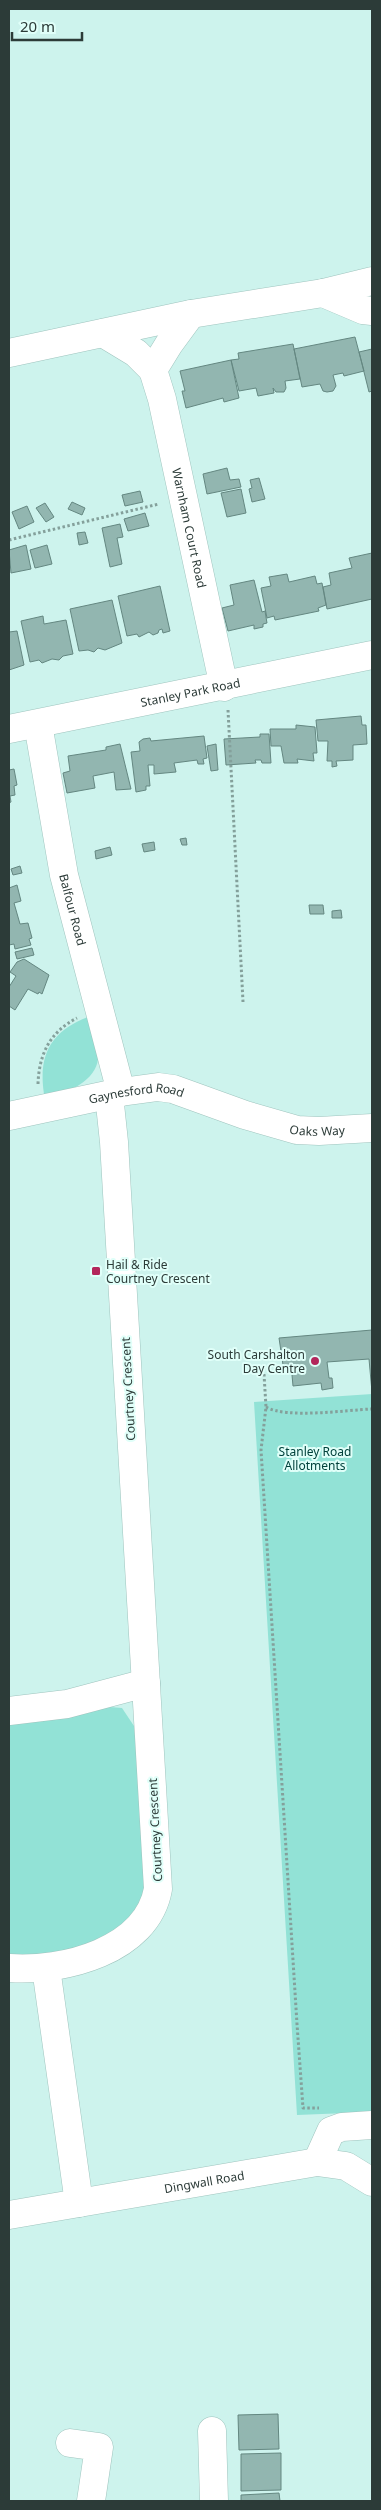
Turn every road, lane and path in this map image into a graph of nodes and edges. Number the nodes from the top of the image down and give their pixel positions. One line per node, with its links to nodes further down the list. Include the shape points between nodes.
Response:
1 (372, 281): 2 (street)
2 (323, 293): 3 (street); 4 (street)
3 (372, 311)
4 (191, 314): 5 (street); 7 (street)
5 (103, 333): 6 (street); 7 (street, Warnham Court Road, via 136,353)
6 (9, 353)
7 (153, 370): 8 (street, Warnham Court Road)
8 (183, 500): 9 (path); 11 (street, Warnham Court Road)
9 (9, 540)
10 (372, 655): 11 (street, Stanley Park Road)
11 (224, 687): 12 (street, Stanley Park Road); 14 (path, via 228,705)
12 (38, 724): 13 (street, Stanley Park Road); 15 (street, Balfour Road, via 64,875)
13 (9, 729)
14 (243, 1002)
15 (99, 1011): 16 (street, Balfour Road); 17 (path, via 64,1025 49,1041 39,1074)
16 (115, 1093): 17 (street, Gaynesford Road); 19 (street, Gaynesford Road, via 143,1088 172,1089); 24 (street, Courtney Crescent, via 114,1142)
17 (40, 1109): 18 (street, Gaynesford Road)
18 (9, 1116)
19 (262, 1121): 20 (street, Oaks Way, via 297,1130)
20 (372, 1128)
21 (264, 1374): 22 (path)
22 (266, 1407): 23 (path, via 275,1412 292,1413); 28 (path, via 261,1450 304,2108)
23 (372, 1409)
24 (146, 1684): 25 (street, via 67,1704); 27 (street, Courtney Crescent, via 158,1874 155,1905 139,1928 105,1950 78,1961)
25 (9, 1711)
26 (9, 1968): 27 (street, Courtney Crescent)
27 (46, 1968): 32 (street)
28 (323, 2108)
29 (372, 2125): 30 (street, via 331,2131)
30 (323, 2162): 31 (street, via 346,2166); 32 (street, Dingwall Road)
31 (372, 2182)
32 (79, 2203): 33 (street, Dingwall Road)
33 (9, 2215)
34 (212, 2430): 37 (street)
35 (70, 2443): 36 (street, via 99,2447)
36 (91, 2501)
37 (214, 2501)

